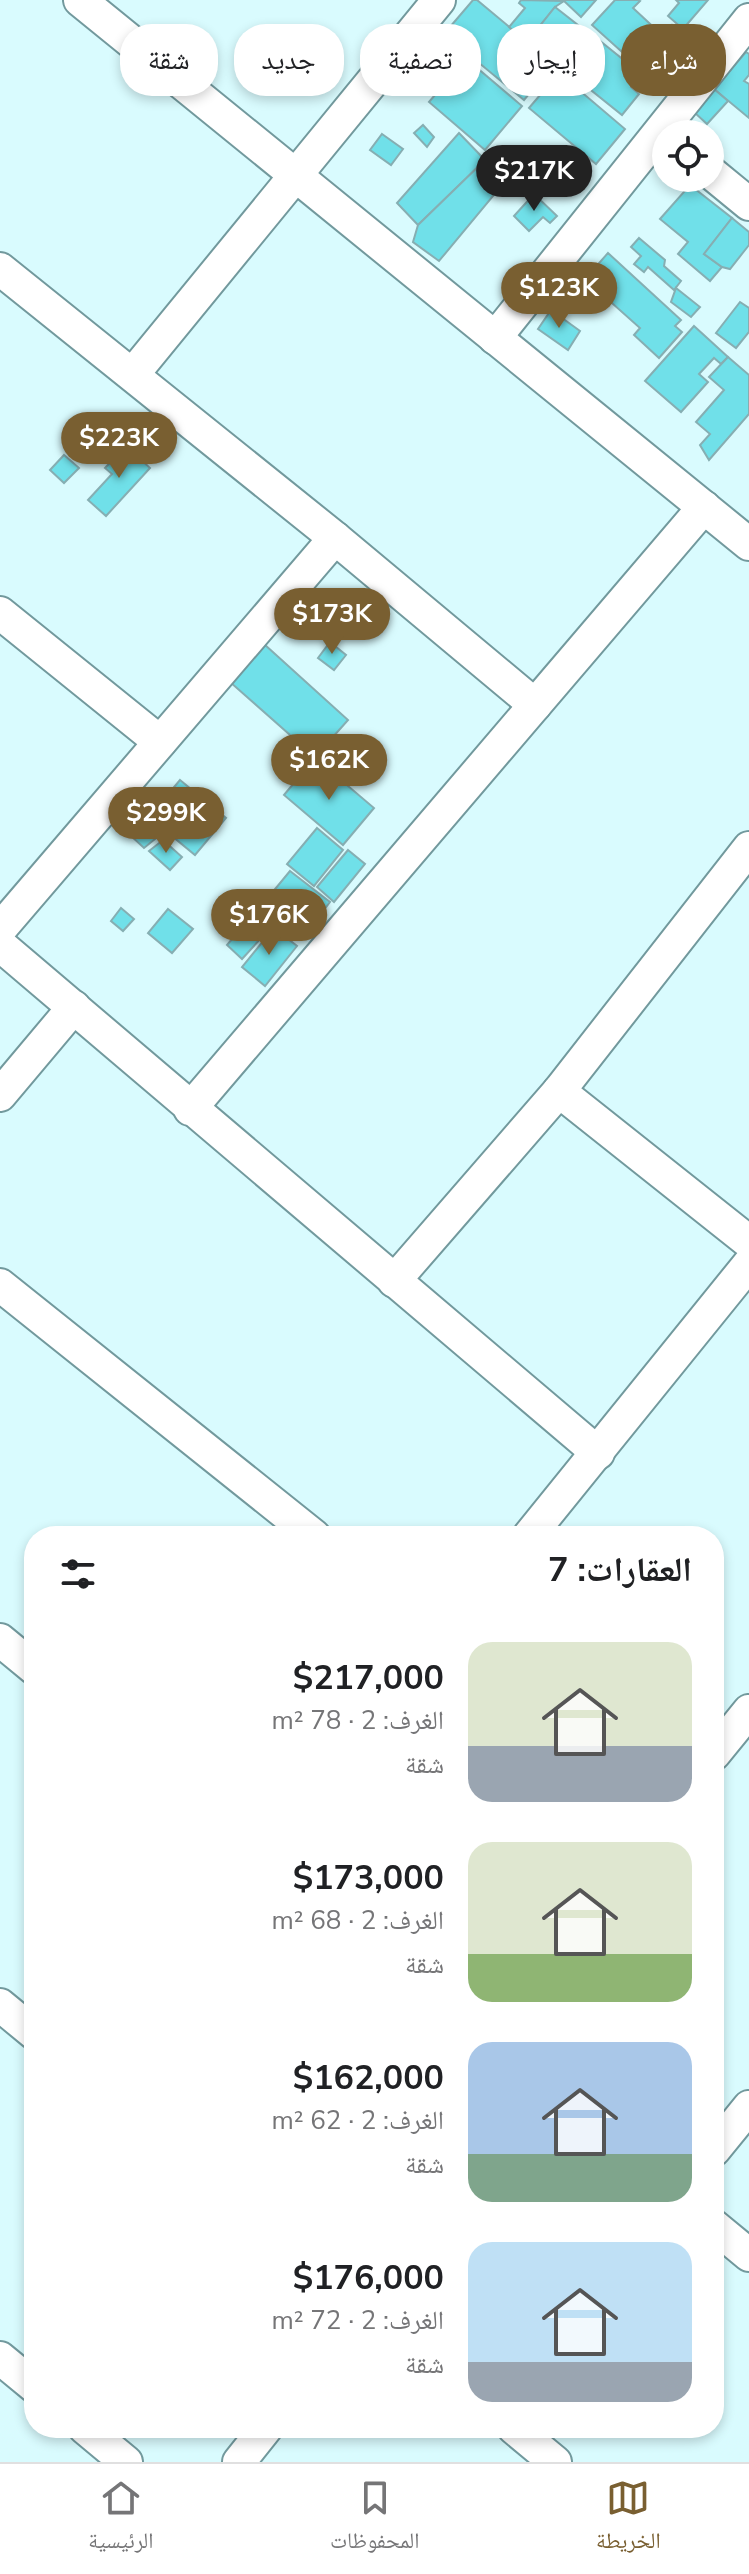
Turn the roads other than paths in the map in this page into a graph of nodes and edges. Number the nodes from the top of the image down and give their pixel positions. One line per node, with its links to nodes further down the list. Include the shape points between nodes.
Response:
1 (439, 0): 6 (street)
2 (98, 5): 6 (street)
3 (749, 20): 4 (street)
4 (674, 120)
5 (652, 147): 10 (street)
6 (295, 176): 10 (street); 11 (street)
7 (724, 183): 8 (street)
8 (749, 204)
9 (0, 269): 11 (street)
10 (495, 338): 12 (street)
11 (133, 374): 13 (street)
12 (704, 507): 14 (street); 16 (street)
13 (335, 538): 16 (street); 17 (street)
14 (749, 544)
15 (0, 613): 17 (street)
16 (535, 705): 24 (street)
17 (160, 742): 19 (street)
18 (743, 868): 22 (street)
19 (0, 929)
20 (0, 945): 21 (street)
21 (74, 1007): 23 (street); 24 (street)
22 (559, 1091): 25 (street); 27 (street)
23 (0, 1095)
24 (190, 1109): 27 (street)
25 (749, 1242)
26 (749, 1264): 29 (street)
27 (394, 1281): 29 (street)
28 (0, 1285): 30 (street)
29 (598, 1453): 31 (street)
30 (301, 1526)
31 (537, 1526)
32 (0, 1640): 33 (street)
33 (24, 1660)
34 (749, 1711): 35 (street)
35 (724, 1742)
36 (0, 2005): 37 (street)
37 (24, 2025)
38 (749, 2107): 39 (street)
39 (724, 2138)
40 (724, 2234): 41 (street)
41 (749, 2255)
42 (0, 2358): 43 (street)
43 (24, 2378)
44 (97, 2438): 47 (street)
45 (258, 2438): 48 (street)
46 (526, 2438): 49 (street)
47 (126, 2462)
48 (239, 2462)
49 (555, 2462)

